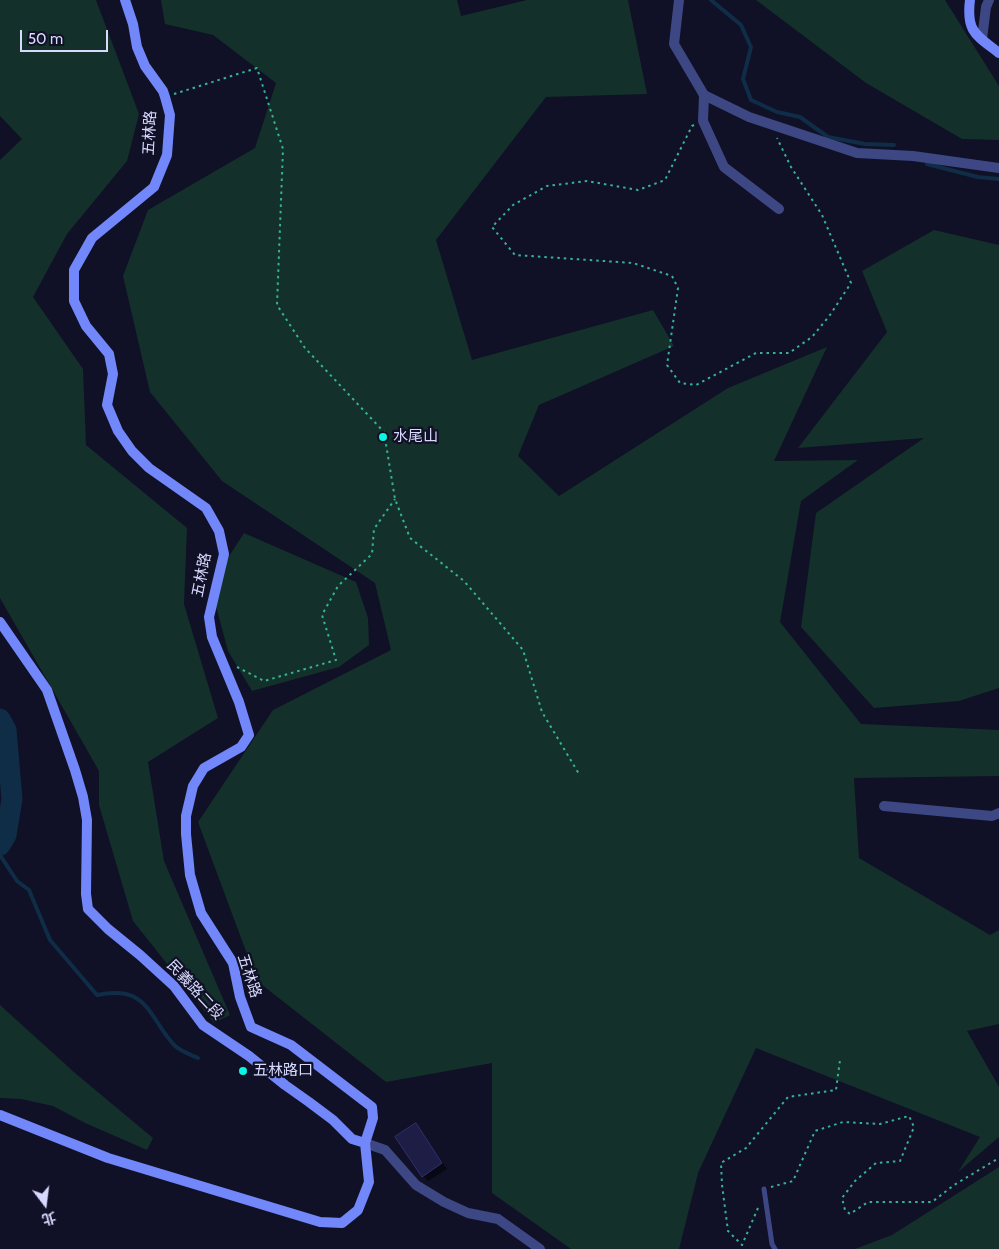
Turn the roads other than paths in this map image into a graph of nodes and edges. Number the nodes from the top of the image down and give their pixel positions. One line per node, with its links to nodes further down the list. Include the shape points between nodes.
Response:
1 (125, 0): 14 (main road, 五林路, via 137,47 165,96 170,115 167,155 154,187 92,238 74,270 74,301 86,326 109,354 113,374 107,405 118,431 149,468 206,508 219,531 224,554 209,616 212,637 249,735 241,748 204,768 193,786 186,816 190,875 201,913 233,963 251,1027 291,1044 372,1106 374,1118)
2 (678, 0): 7 (street, via 674,44)
3 (970, 0): 5 (main road, via 968,16 972,29)
4 (989, 0): 5 (street)
5 (982, 39): 6 (main road)
6 (999, 53)
7 (704, 95): 8 (street, via 749,117 856,153 913,156); 9 (street, via 703,121 724,167)
8 (999, 168)
9 (779, 209)
10 (0, 622): 14 (main road, 民義路二段, via 47,690 75,770 87,820 88,909 174,986 203,1025 333,1120 352,1139)
11 (884, 806): 12 (street, via 992,816)
12 (999, 813)
13 (0, 1116): 14 (main road, via 108,1158 320,1222 342,1223 358,1210 369,1182)
14 (365, 1143): 16 (street, via 385,1150 416,1185 444,1202 468,1213 498,1219)
15 (764, 1189): 17 (lane)
16 (540, 1249)
17 (774, 1249)

